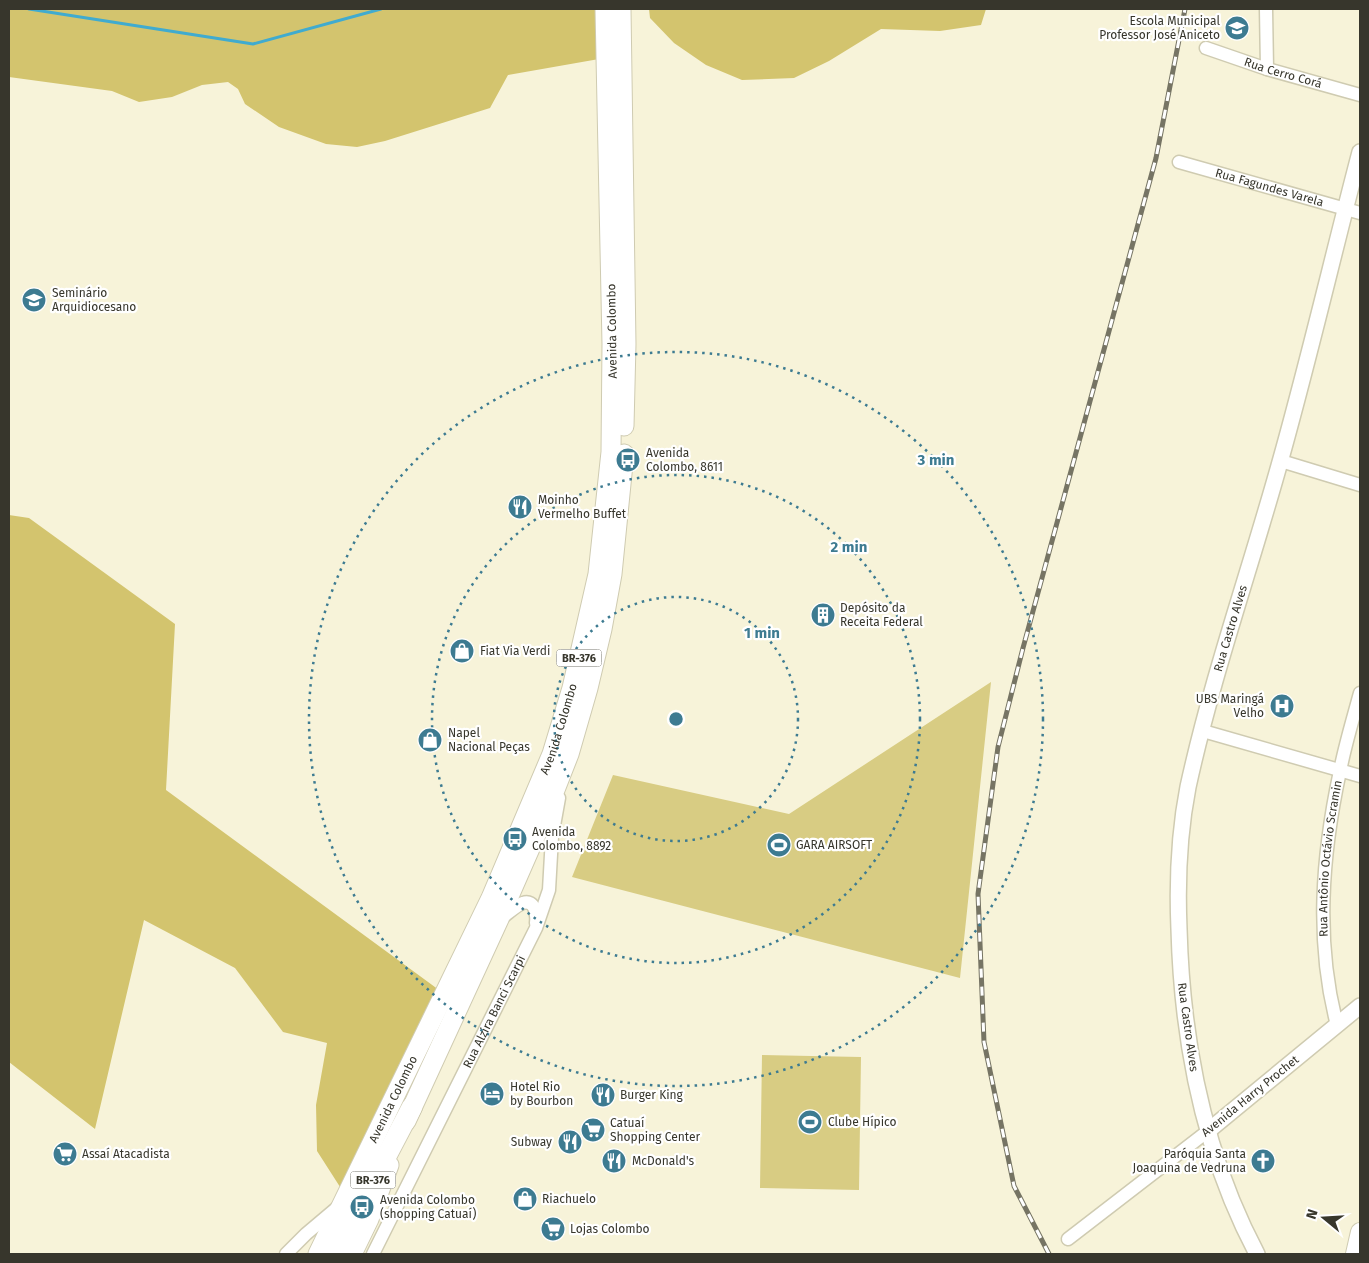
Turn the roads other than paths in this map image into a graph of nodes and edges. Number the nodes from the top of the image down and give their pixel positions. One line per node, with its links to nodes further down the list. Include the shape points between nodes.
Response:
1 (605, 9): 24 (main road, Avenida Colombo / BR-376, via 612,442 598,574 572,688 552,754 491,898)
2 (621, 9): 15 (main road, Avenida Colombo / BR-376, via 626,344 623,460 612,574 588,688)
3 (1266, 9): 5 (street)
4 (1206, 48): 5 (street, Rua Cerro Corá)
5 (1267, 69): 6 (street, Rua Cerro Corá)
6 (1360, 95)
7 (1360, 152): 9 (street, Rua Castro Alves)
8 (1179, 162): 9 (street, Rua Fagundes Varela)
9 (1345, 208): 10 (street, Rua Fagundes Varela); 11 (street, Rua Castro Alves)
10 (1360, 213)
11 (1281, 461): 12 (street); 14 (street, Rua Castro Alves)
12 (1360, 485)
13 (1360, 693): 16 (street, Rua Antônio Octávio Scramin)
14 (1203, 731): 16 (street); 23 (street, Rua Castro Alves, via 1188,789 1180,848 1178,901 1183,1005 1196,1087)
15 (569, 754): 18 (main road, Avenida Colombo / BR-376); 19 (street, Rua Alzira Banci Scarpi, via 556,809 549,890)
16 (1340, 771): 17 (street); 21 (street, Rua Antônio Octávio Scramin, via 1329,831 1323,892 1323,947 1329,995)
17 (1360, 776)
18 (500, 919): 19 (street, via 522,903 529,903 536,915); 22 (main road, Avenida Colombo / BR-376)
19 (536, 928): 31 (street, Rua Alzira Banci Scarpi)
20 (1360, 1006): 21 (street, Avenida Harry Prochet)
21 (1337, 1025): 23 (street, Avenida Harry Prochet)
22 (412, 1107): 29 (highway, Avenida Colombo / BR-376); 30 (main road)
23 (1208, 1131): 26 (street, Avenida Harry Prochet); 32 (street, Rua Castro Alves, via 1235,1210)
24 (344, 1203): 27 (street); 28 (main road, Avenida Colombo / BR-376)
25 (1360, 1232): 33 (main road)
26 (1068, 1239)
27 (286, 1254)
28 (318, 1254)
29 (335, 1254)
30 (352, 1254)
31 (371, 1254)
32 (1257, 1254)
33 (1355, 1254)

